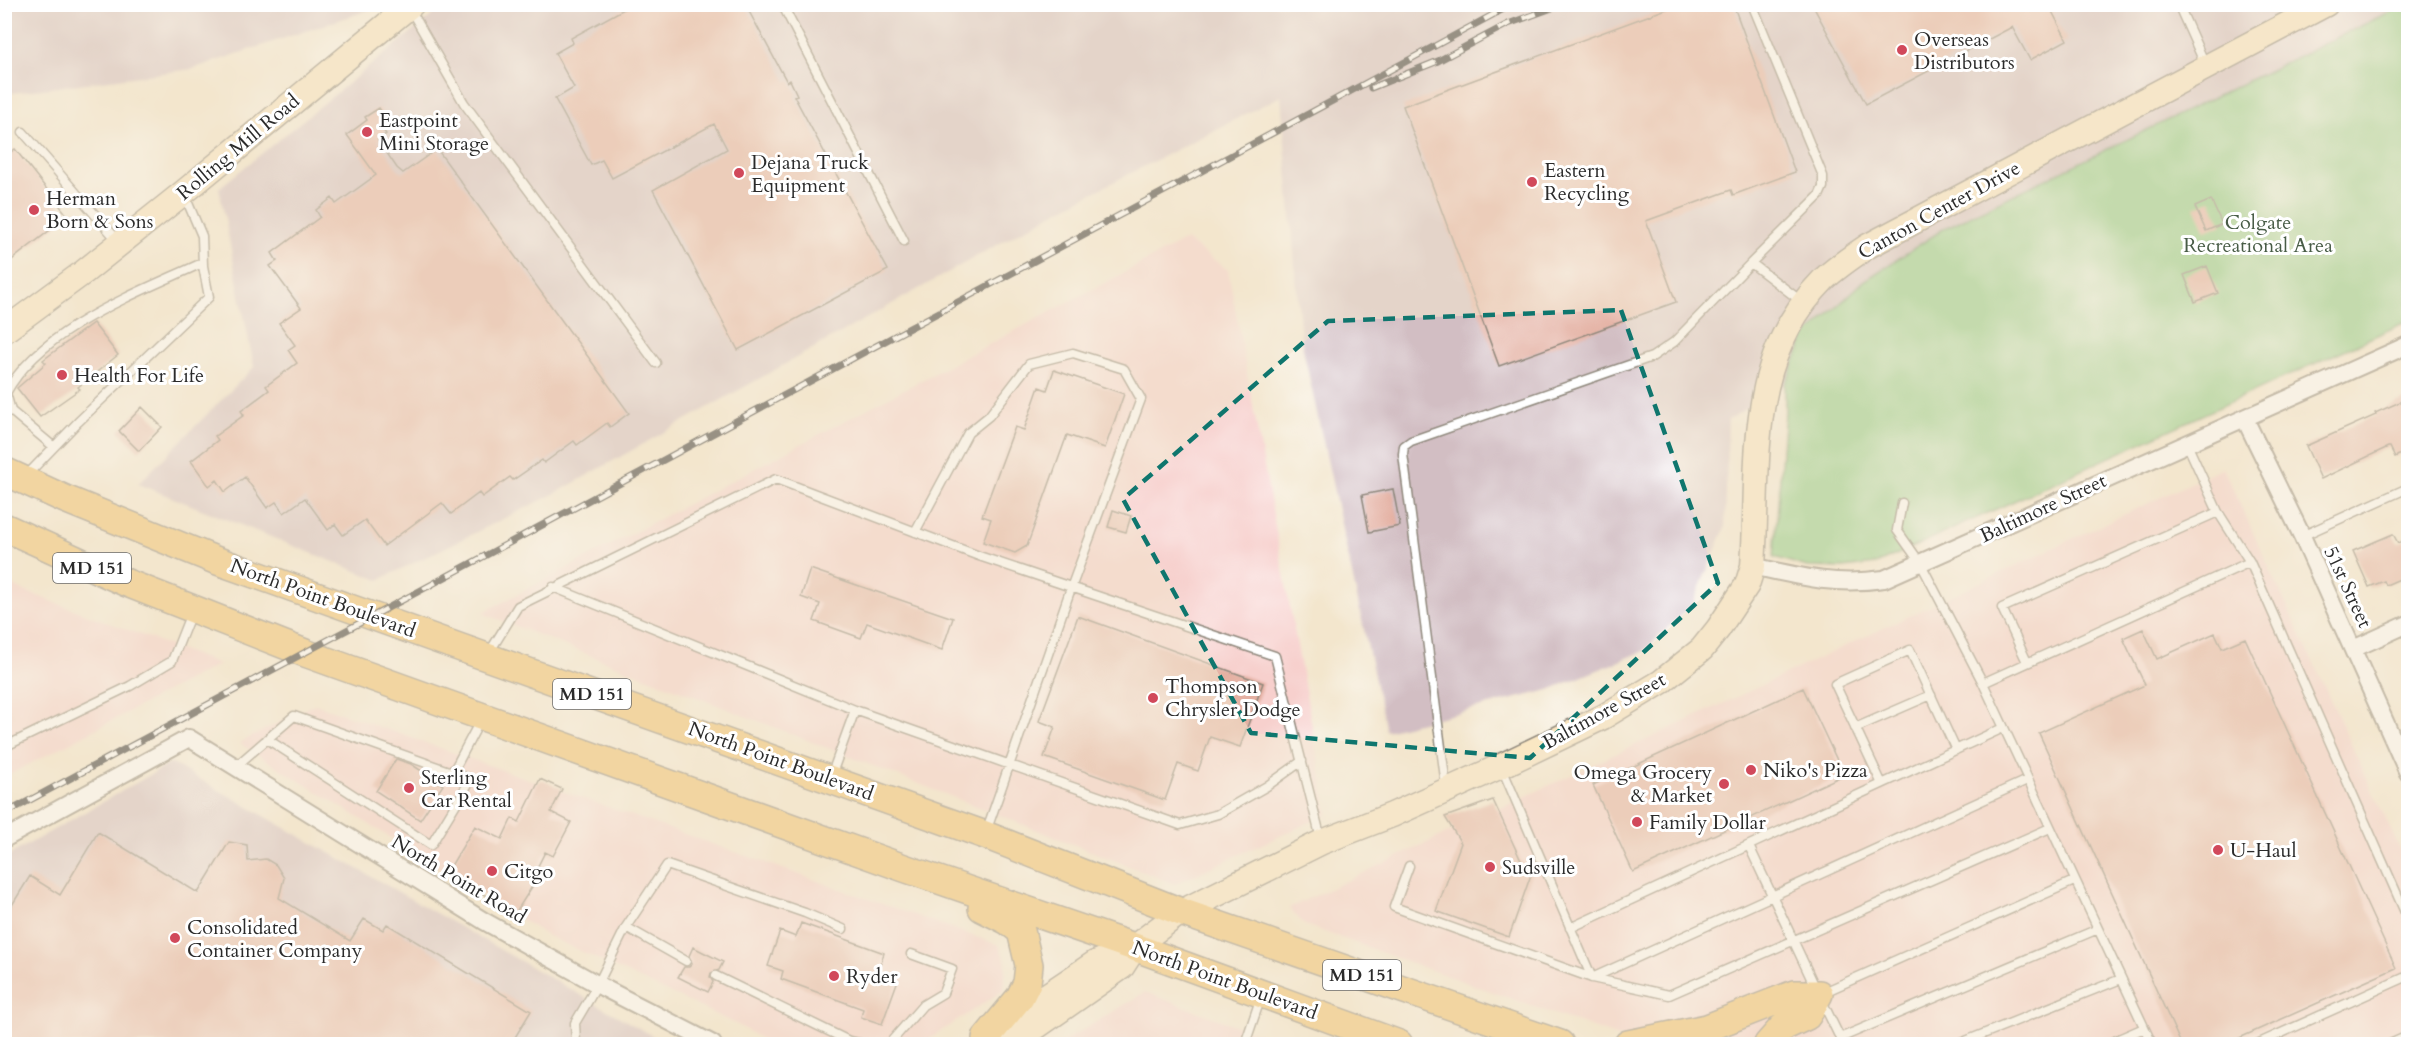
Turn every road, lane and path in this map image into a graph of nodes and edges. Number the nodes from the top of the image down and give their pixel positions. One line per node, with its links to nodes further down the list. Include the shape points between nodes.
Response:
1 (786, 4): 9 (lane, via 783,6)
2 (1752, 4): 12 (lane, via 1823,176 1823,187 1819,196)
3 (2178, 4): 6 (lane)
4 (2326, 4): 6 (street, Canton Center Drive)
5 (410, 6): 8 (street, Rolling Mill Road); 16 (lane, via 464,103)
6 (2207, 68): 13 (street, Canton Center Drive, via 1868,246 1824,279)
7 (23, 132): 10 (lane)
8 (183, 193): 10 (street, Rolling Mill Road); 11 (lane, via 202,236)
9 (904, 241)
10 (120, 244): 14 (street, Rolling Mill Road)
11 (202, 263): 19 (lane, via 209,297); 19 (lane, via 79,322 24,365 6,393 11,411)
12 (1751, 263): 13 (lane); 55 (lane, via 1674,342 1652,357 1404,446)
13 (1804, 303): 29 (street, Canton Center Drive, via 1777,352 1763,396 1758,424)
14 (4, 331)
15 (2409, 345): 17 (street, Baltimore Street)
16 (656, 363)
17 (2245, 419): 18 (street, Baltimore Street); 26 (street, 51st Street)
18 (2187, 444): 23 (lane); 28 (street, Baltimore Street)
19 (54, 447): 20 (lane)
20 (14, 475): 35 (main road, North Point Boulevard / MD 151, via 215,560)
21 (2409, 488): 26 (lane)
22 (1902, 503): 28 (lane, via 1897,530)
23 (2218, 512): 27 (lane); 36 (lane, via 2002,608)
24 (4, 527): 32 (main road, North Point Boulevard / MD 151)
25 (915, 532): 30 (lane, via 776,479); 31 (lane); 31 (lane, via 968,433 989,416 1029,364 1073,353 1124,369 1141,399)
26 (2302, 536): 34 (street, 51st Street)
27 (2250, 562): 36 (lane); 66 (lane)
28 (1921, 564): 29 (street, Baltimore Street, via 1884,579 1857,583 1831,582); 37 (lane)
29 (1753, 566): 49 (street, Baltimore Street, via 1735,606 1702,649 1685,664 1603,717)
30 (553, 587): 35 (lane, via 518,606); 39 (lane)
31 (1071, 588): 46 (lane, via 1275,656); 48 (lane)
32 (192, 610): 40 (main road, North Point Boulevard / MD 151); 44 (lane, via 172,661 130,686)
33 (2409, 624): 34 (street)
34 (2353, 649): 47 (street, 51st Street)
35 (487, 657): 52 (main road, North Point Boulevard / MD 151)
36 (2027, 662): 37 (lane)
37 (1983, 683): 42 (lane)
38 (1931, 695): 41 (lane); 41 (lane, via 1910,650 1835,684); 45 (lane)
39 (855, 710): 48 (lane); 52 (lane)
40 (483, 716): 51 (lane); 62 (main road, North Point Boulevard / MD 151)
41 (1855, 728): 54 (lane)
42 (2003, 728): 45 (lane); 53 (lane)
43 (267, 739): 50 (lane); 51 (lane, via 294,716); 51 (lane, via 431,845 471,779)
44 (4, 747)
45 (1956, 750): 54 (lane)
46 (1302, 761): 48 (lane, via 1218,814 1180,825); 59 (lane)
47 (2407, 765)
48 (1010, 766): 57 (lane)
49 (1501, 766): 55 (street, Baltimore Street); 68 (lane)
50 (236, 767): 58 (street, North Point Road, via 189,738); 79 (street, North Point Road, via 484,921)
51 (453, 772)
52 (829, 779): 57 (main road, North Point Boulevard / MD 151)
53 (2027, 780): 56 (lane); 64 (lane)
54 (1882, 784): 60 (lane)
55 (1447, 790): 59 (street, Baltimore Street)
56 (2050, 828): 63 (lane); 71 (lane)
57 (985, 835): 65 (main road, North Point Boulevard / MD 151)
58 (4, 839)
59 (1322, 842): 65 (street, Baltimore Street)
60 (1749, 846): 64 (lane); 68 (lane)
61 (1409, 866): 77 (lane, via 1394,908)
62 (904, 868): 72 (main road, North Point Boulevard / MD 151); 85 (main road, via 1021,931 1029,965 1027,983)
63 (2074, 881): 70 (lane); 81 (lane)
64 (1772, 896): 71 (lane); 77 (lane)
65 (1181, 912): 72 (street, Baltimore Street); 92 (main road, North Point Boulevard / MD 151)
66 (2409, 919)
67 (626, 927): 69 (lane, via 667,865); 74 (lane); 79 (lane)
68 (1570, 928): 77 (lane)
69 (843, 929)
70 (2098, 929): 78 (lane); 84 (lane)
71 (1793, 940): 77 (lane, via 1669,995); 81 (lane)
72 (1134, 947): 80 (main road, North Point Boulevard / MD 151); 85 (street, Baltimore Street, via 1095,963 1016,1014)
73 (911, 954): 89 (lane, via 952,969 943,993 923,1005)
74 (686, 961)
75 (716, 976): 88 (lane, via 849,1041)
76 (2409, 976): 98 (lane)
77 (1592, 978)
78 (2121, 979): 82 (lane); 95 (lane)
79 (598, 984): 86 (lane, via 575,1023); 87 (street, North Point Road)
80 (1262, 994): 90 (lane); 91 (main road, North Point Boulevard / MD 151)
81 (1819, 994): 84 (lane); 93 (main road, via 1794,994 1707,1028); 94 (main road, via 1807,1016 1783,1027)
82 (2144, 1028): 96 (lane); 97 (lane)
83 (2409, 1036): 99 (lane)
84 (1842, 1041)
85 (987, 1042)
86 (576, 1044)
87 (713, 1044)
88 (864, 1044)
89 (890, 1044)
90 (1245, 1044)
91 (1399, 1044)
92 (1560, 1044)
93 (1628, 1044)
94 (1768, 1044)
95 (1958, 1044)
96 (2107, 1044)
97 (2152, 1044)
98 (2257, 1044)
99 (2390, 1044)

